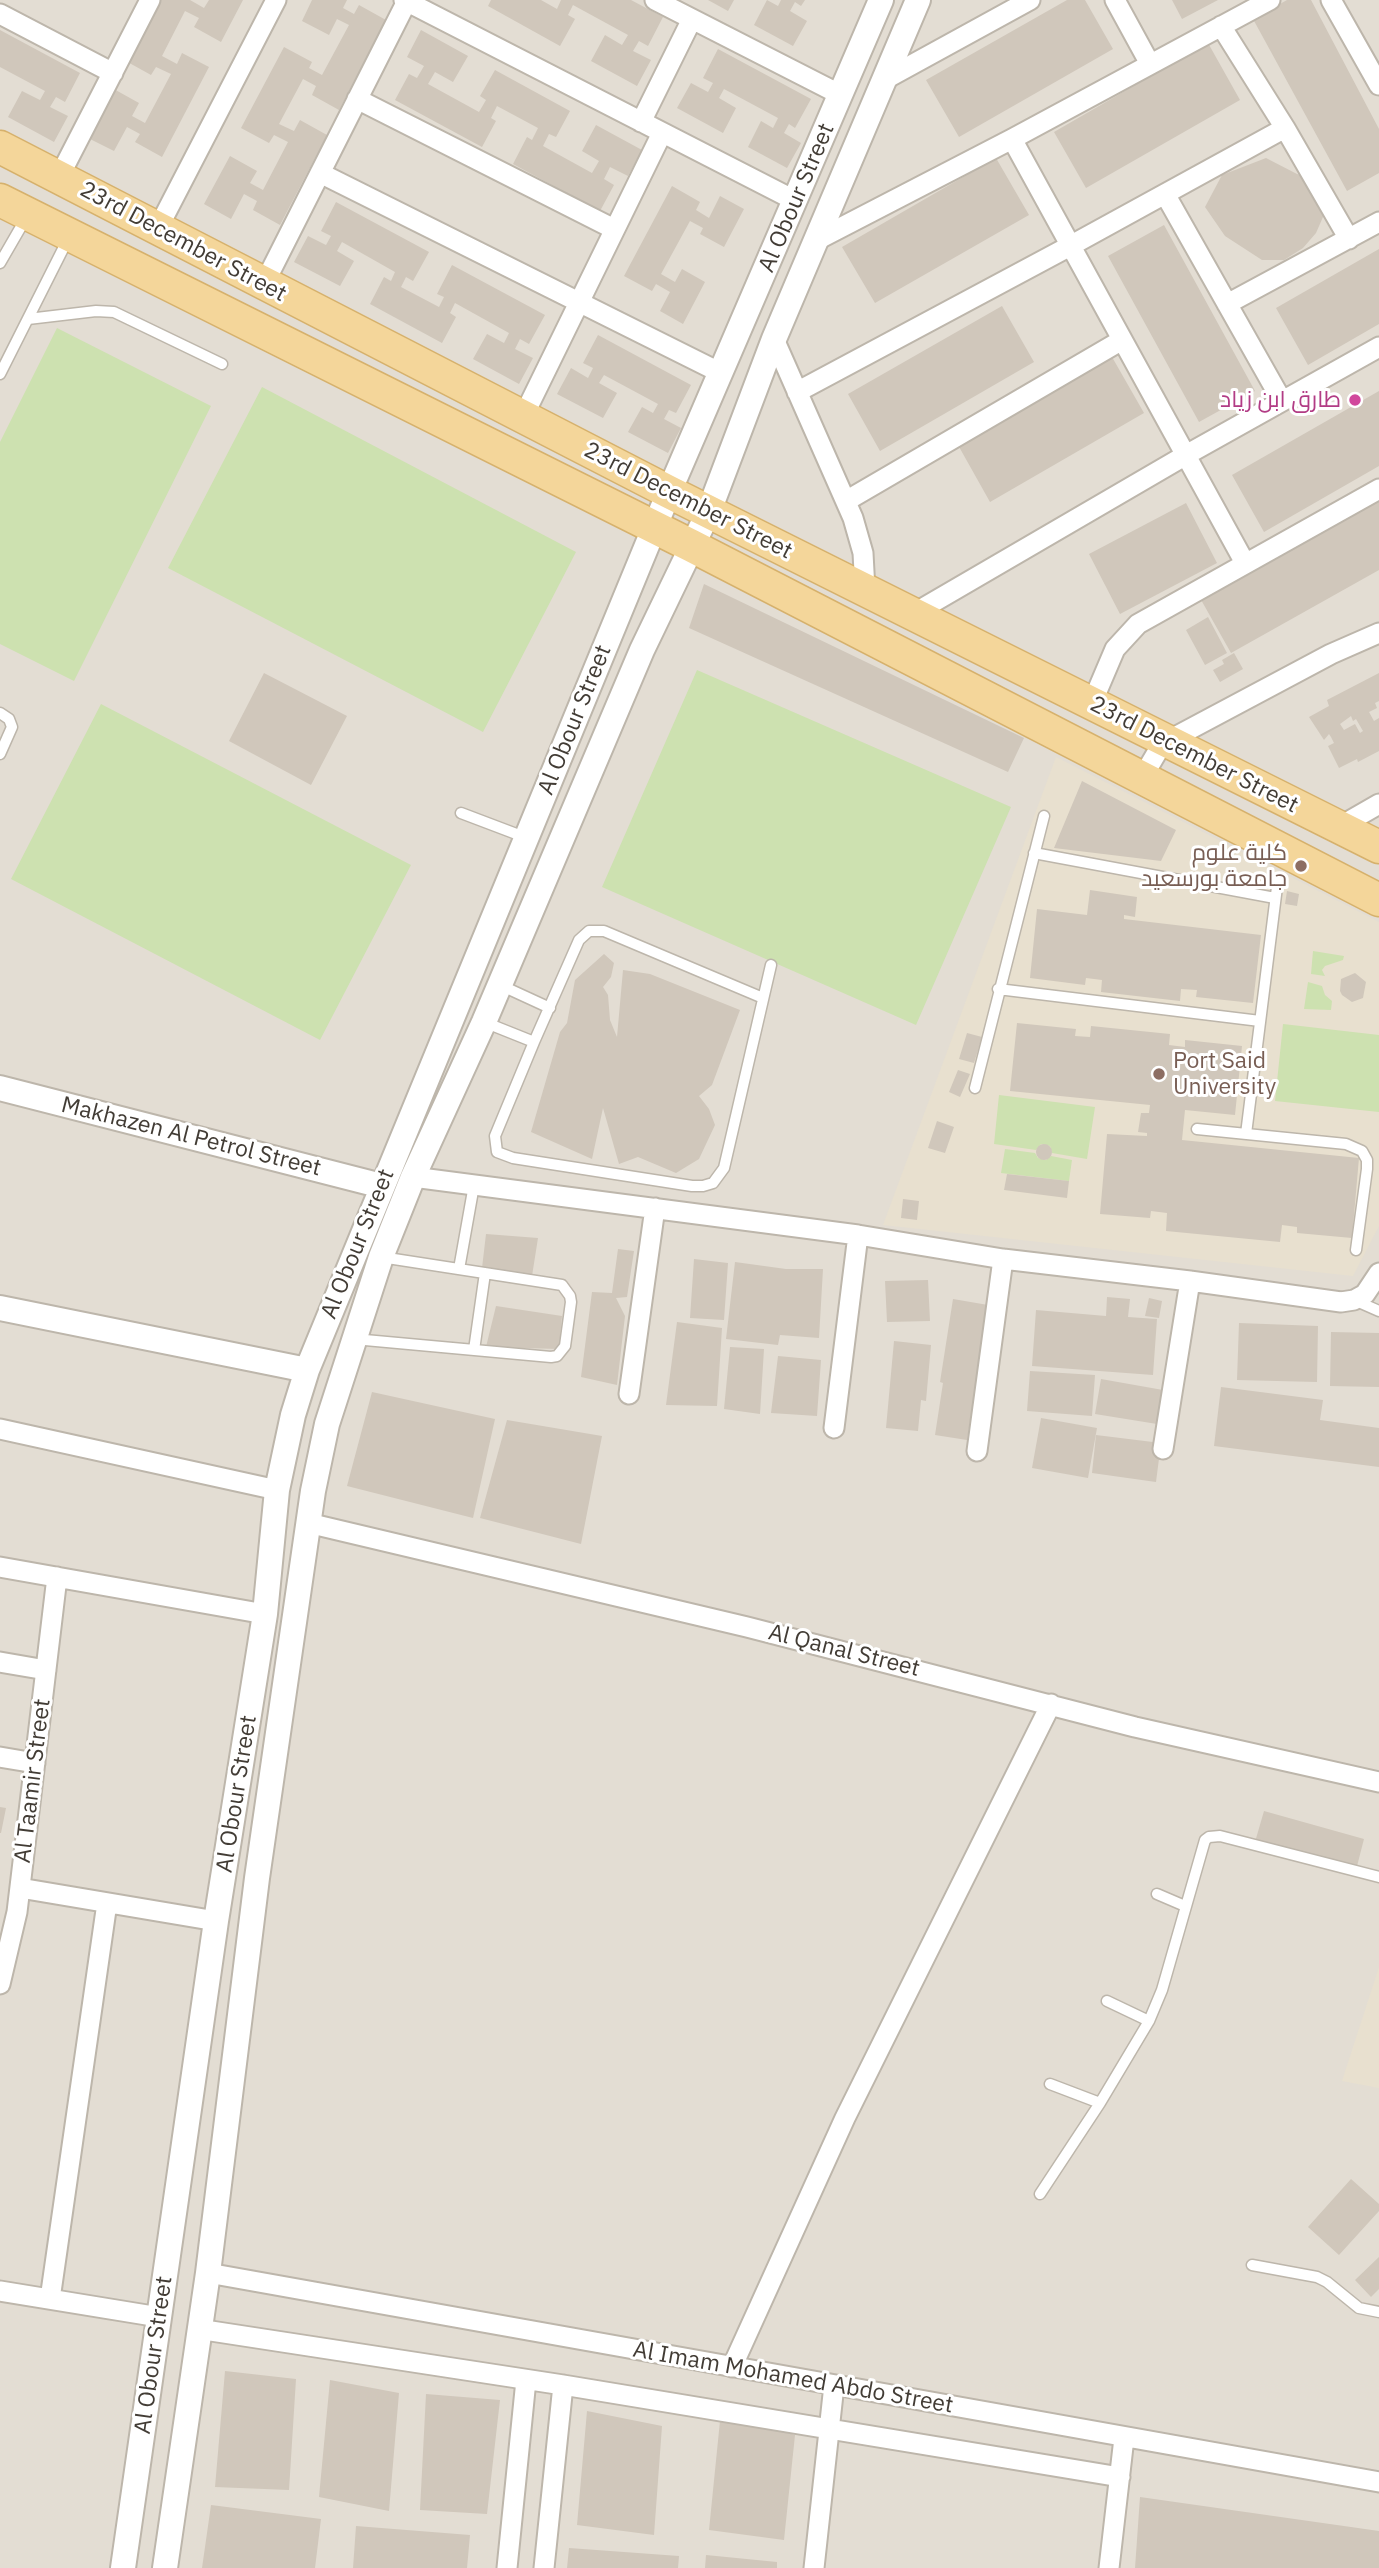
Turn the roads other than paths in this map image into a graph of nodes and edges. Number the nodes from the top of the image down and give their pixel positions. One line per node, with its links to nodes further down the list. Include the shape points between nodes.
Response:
1 (150, 0): 15 (street)
2 (276, 0): 33 (street)
3 (655, 0): 12 (street)
4 (880, 0): 18 (street, Al Obour Street)
5 (918, 0): 16 (street, Al Obour Street)
6 (1030, 0): 16 (street)
7 (1115, 0): 14 (street)
8 (1270, 0): 13 (street)
9 (1331, 0): 17 (street)
10 (406, 1): 19 (street); 20 (street)
11 (0, 14): 15 (street)
12 (692, 19): 18 (street); 20 (street)
13 (1221, 26): 14 (street); 21 (street)
14 (1150, 64): 23 (street)
15 (113, 73): 26 (street)
16 (884, 80): 36 (street, Al Obour Street)
17 (1379, 85)
18 (841, 95): 29 (street, Al Obour Street)
19 (357, 99): 25 (street); 32 (street)
20 (641, 122): 22 (street)
21 (1285, 128): 27 (street); 35 (street)
22 (662, 133): 29 (street); 32 (street)
23 (1012, 139): 36 (street); 37 (street)
24 (0, 147): 26 (main road, 23rd December Street)
25 (320, 173): 39 (street); 40 (street)
26 (59, 177): 33 (main road, 23rd December Street)
27 (1165, 194): 37 (street); 41 (street)
28 (0, 200): 30 (main road, 23rd December Street)
29 (796, 201): 47 (street, Al Obour Street)
30 (28, 214): 34 (main road, 23rd December Street); 38 (lane)
31 (1379, 222): 35 (street)
32 (614, 229): 40 (street)
33 (157, 230): 39 (main road, 23rd December Street)
34 (70, 235): 42 (lane); 57 (main road, 23rd December Street)
35 (1349, 239): 41 (street)
36 (816, 241): 43 (street, Al Obour Street)
37 (1070, 246): 44 (street); 49 (street)
38 (0, 262)
39 (264, 284): 51 (main road, 23rd December Street)
40 (578, 301): 47 (street); 51 (street)
41 (1227, 304): 50 (street)
42 (28, 319): 46 (lane, via 114,312); 48 (lane)
43 (774, 339): 49 (street); 56 (street, Al Obour Street)
44 (1122, 340): 52 (street); 55 (street)
45 (1379, 347): 50 (street)
46 (222, 364)
47 (721, 373): 54 (street, Al Obour Street)
48 (0, 374)
49 (797, 391): 55 (street)
50 (1282, 401): 52 (street)
51 (523, 417): 54 (main road, 23rd December Street)
52 (1186, 455): 59 (street); 61 (street)
53 (1379, 489): 59 (street)
54 (669, 492): 56 (main road, 23rd December Street); 57 (street, Al Obour Street)
55 (846, 501): 60 (street, via 861,544)
56 (709, 511): 58 (street, Al Obour Street); 60 (main road, 23rd December Street)
57 (655, 527): 58 (main road, 23rd December Street); 72 (street, Al Obour Street)
58 (692, 546): 67 (main road, 23rd December Street); 79 (street, Al Obour Street, via 642,650)
59 (1245, 563): 63 (street, via 1132,629 1115,649)
60 (865, 590): 61 (main road, 23rd December Street)
61 (913, 614): 63 (main road, 23rd December Street)
62 (1379, 633): 65 (street)
63 (1092, 703): 65 (main road, 23rd December Street)
64 (0, 713): 66 (lane, via 12,727)
65 (1168, 741): 67 (street, via 1157,750); 71 (main road, 23rd December Street)
66 (0, 754)
67 (1142, 779): 75 (main road, 23rd December Street)
68 (1379, 804): 71 (street)
69 (461, 813): 72 (lane)
70 (1044, 816): 74 (lane)
71 (1339, 827): 73 (main road, 23rd December Street)
72 (527, 838): 78 (street, Al Obour Street)
73 (1379, 847)
74 (1034, 853): 76 (lane); 82 (lane)
75 (1280, 867): 76 (lane); 77 (main road, 23rd December Street)
76 (1275, 898): 85 (lane)
77 (1379, 900)
78 (499, 907): 79 (street); 94 (street, Al Obour Street)
79 (527, 921): 81 (street, Al Obour Street)
80 (771, 965): 83 (lane)
81 (500, 985): 84 (lane); 86 (street, Al Obour Street)
82 (998, 989): 85 (lane); 89 (lane)
83 (763, 998): 84 (lane, via 596,929 579,940); 87 (lane, via 724,1168 713,1183 704,1186 497,1152 495,1136)
84 (550, 1008): 87 (lane)
85 (1260, 1021): 91 (lane)
86 (484, 1022): 87 (lane); 92 (street, Al Obour Street)
87 (534, 1042)
88 (0, 1088): 94 (street, Makhazen Al Petrol Street)
89 (975, 1088)
90 (1197, 1129): 91 (lane)
91 (1246, 1134): 97 (lane, via 1346,1144 1362,1152 1367,1169)
92 (413, 1177): 93 (street); 98 (street, Al Obour Street)
93 (474, 1185): 95 (street); 100 (lane)
94 (382, 1186): 109 (street, Al Obour Street)
95 (655, 1208): 96 (street); 110 (street)
96 (858, 1235): 99 (street); 111 (street)
97 (1356, 1250)
98 (382, 1257): 100 (lane); 107 (street, Al Obour Street)
99 (1003, 1259): 103 (street); 114 (street)
100 (459, 1269): 101 (lane)
101 (485, 1273): 108 (lane); 108 (lane, via 562,1285 571,1303 567,1340 562,1352 551,1357)
102 (1379, 1273): 104 (street, via 1365,1294)
103 (1190, 1281): 104 (street); 113 (street)
104 (1354, 1300): 106 (lane)
105 (0, 1308): 109 (street)
106 (1379, 1311)
107 (354, 1339): 108 (lane); 116 (street, Al Obour Street, via 324,1434)
108 (474, 1350)
109 (307, 1370): 115 (street, Al Obour Street)
110 (629, 1394)
111 (834, 1427)
112 (0, 1429): 115 (street)
113 (1163, 1448)
114 (977, 1451)
115 (277, 1490): 119 (street, Al Obour Street)
116 (308, 1523): 122 (street, Al Qanal Street); 128 (street, Al Obour Street)
117 (0, 1567): 118 (street)
118 (57, 1577): 119 (street); 121 (street, Al Taamir Street)
119 (265, 1614): 126 (street, Al Obour Street)
120 (0, 1662): 121 (street)
121 (46, 1671): 124 (street, Al Taamir Street)
122 (1051, 1704): 125 (street, Al Qanal Street); 149 (street, via 845,2118)
123 (0, 1757): 124 (street)
124 (35, 1763): 129 (street, Al Taamir Street)
125 (1379, 1782)
126 (224, 1873): 128 (street, via 234,1882); 133 (street, Al Obour Street)
127 (1379, 1877): 132 (lane, via 1214,1835 1202,1847)
128 (257, 1878): 135 (street, Al Obour Street)
129 (20, 1888): 131 (street); 136 (street, Al Taamir Street)
130 (1157, 1894): 132 (lane)
131 (107, 1903): 133 (street); 145 (street)
132 (1185, 1906): 138 (lane)
133 (216, 1921): 134 (street, Al Obour Street)
134 (212, 1959): 135 (street, via 230,1952); 147 (street, Al Obour Street)
135 (246, 1964): 143 (street, Al Obour Street)
136 (0, 1983)
137 (1107, 2001): 138 (lane)
138 (1149, 2021): 140 (lane)
139 (1050, 2084): 140 (lane)
140 (1100, 2103): 141 (lane)
141 (1040, 2194)
142 (1252, 2265): 146 (lane, via 1317,2277 1359,2308)
143 (208, 2273): 148 (street, Al Obour Street); 149 (street, Al Imam Mohamed Abdo Street)
144 (0, 2291): 145 (street)
145 (50, 2299): 147 (street)
146 (1379, 2312)
147 (159, 2317): 157 (street, Al Obour Street)
148 (198, 2329): 150 (street, Al Imam Mohamed Abdo Street); 158 (street, Al Obour Street)
149 (732, 2367): 152 (street, Al Imam Mohamed Abdo Street)
150 (526, 2380): 151 (street, Al Imam Mohamed Abdo Street); 159 (street)
151 (563, 2385): 153 (street, Al Imam Mohamed Abdo Street); 160 (street)
152 (834, 2385): 153 (street); 154 (street, Al Imam Mohamed Abdo Street)
153 (829, 2429): 155 (street, Al Imam Mohamed Abdo Street); 161 (street)
154 (1124, 2438): 155 (street); 156 (street, Al Imam Mohamed Abdo Street)
155 (1120, 2477): 162 (street)
156 (1379, 2483)
157 (123, 2568)
158 (165, 2568)
159 (507, 2568)
160 (544, 2568)
161 (814, 2568)
162 (1109, 2568)

